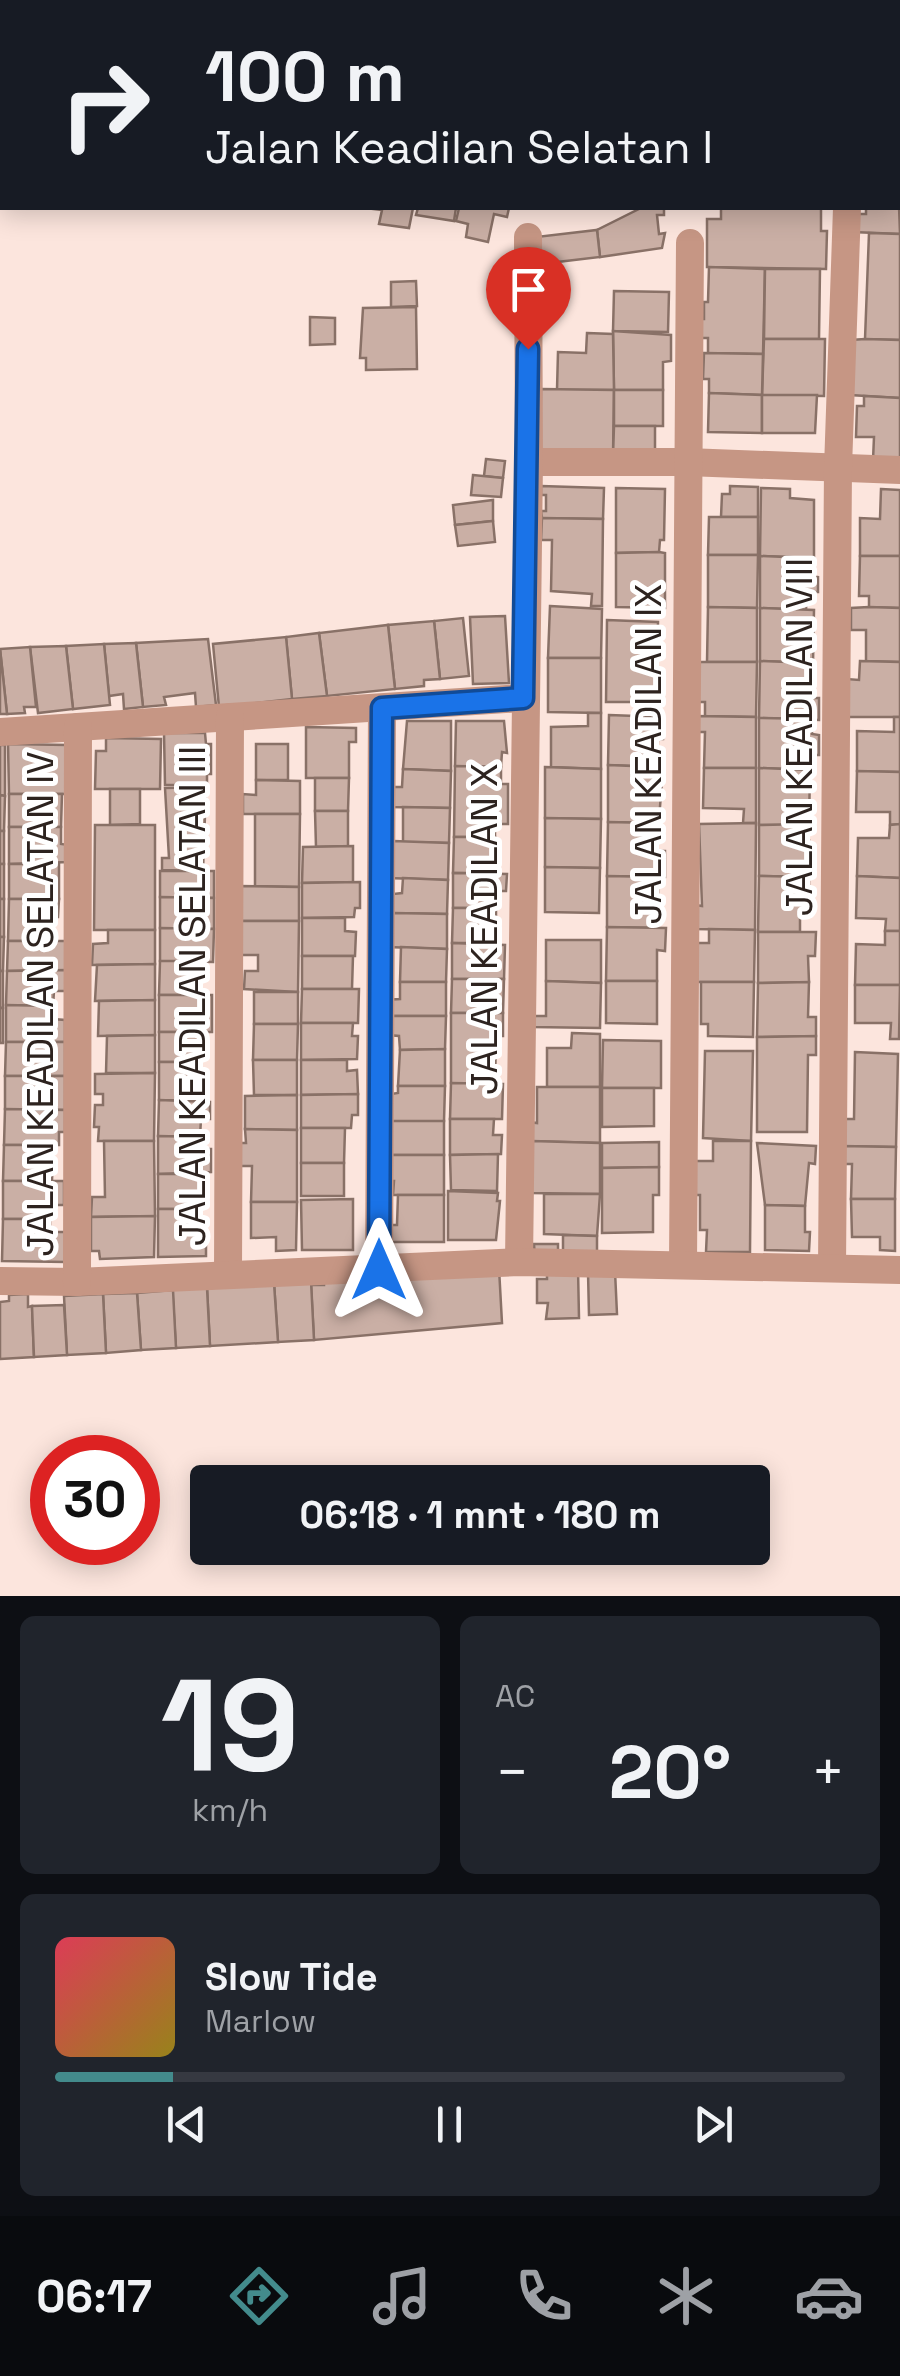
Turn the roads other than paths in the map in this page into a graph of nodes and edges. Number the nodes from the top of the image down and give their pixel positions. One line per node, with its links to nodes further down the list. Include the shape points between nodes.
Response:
1 (846, 210): 6 (street, JALAN KEADILAN VIII)
2 (528, 237): 4 (street, JALAN KEADILAN X)
3 (690, 243): 5 (street, JALAN KEADILAN IX)
4 (528, 462): 5 (street); 8 (street, JALAN KEADILAN X)
5 (687, 462): 6 (street); 14 (street, JALAN KEADILAN IX)
6 (838, 468): 7 (street); 15 (street, JALAN KEADILAN VIII)
7 (900, 470)
8 (523, 698): 9 (street); 13 (street, JALAN KEADILAN X)
9 (382, 708): 10 (street); 16 (street)
10 (230, 717): 11 (street); 18 (street, JALAN KEADILAN SELATAN III)
11 (78, 727): 12 (street); 20 (street, JALAN KEADILAN SELATAN IV)
12 (0, 732)
13 (518, 1262): 14 (street); 16 (street)
14 (683, 1264): 15 (street)
15 (832, 1268): 17 (street)
16 (379, 1270): 18 (street)
17 (900, 1270)
18 (228, 1275): 20 (street)
19 (0, 1281): 20 (street)
20 (77, 1282)

